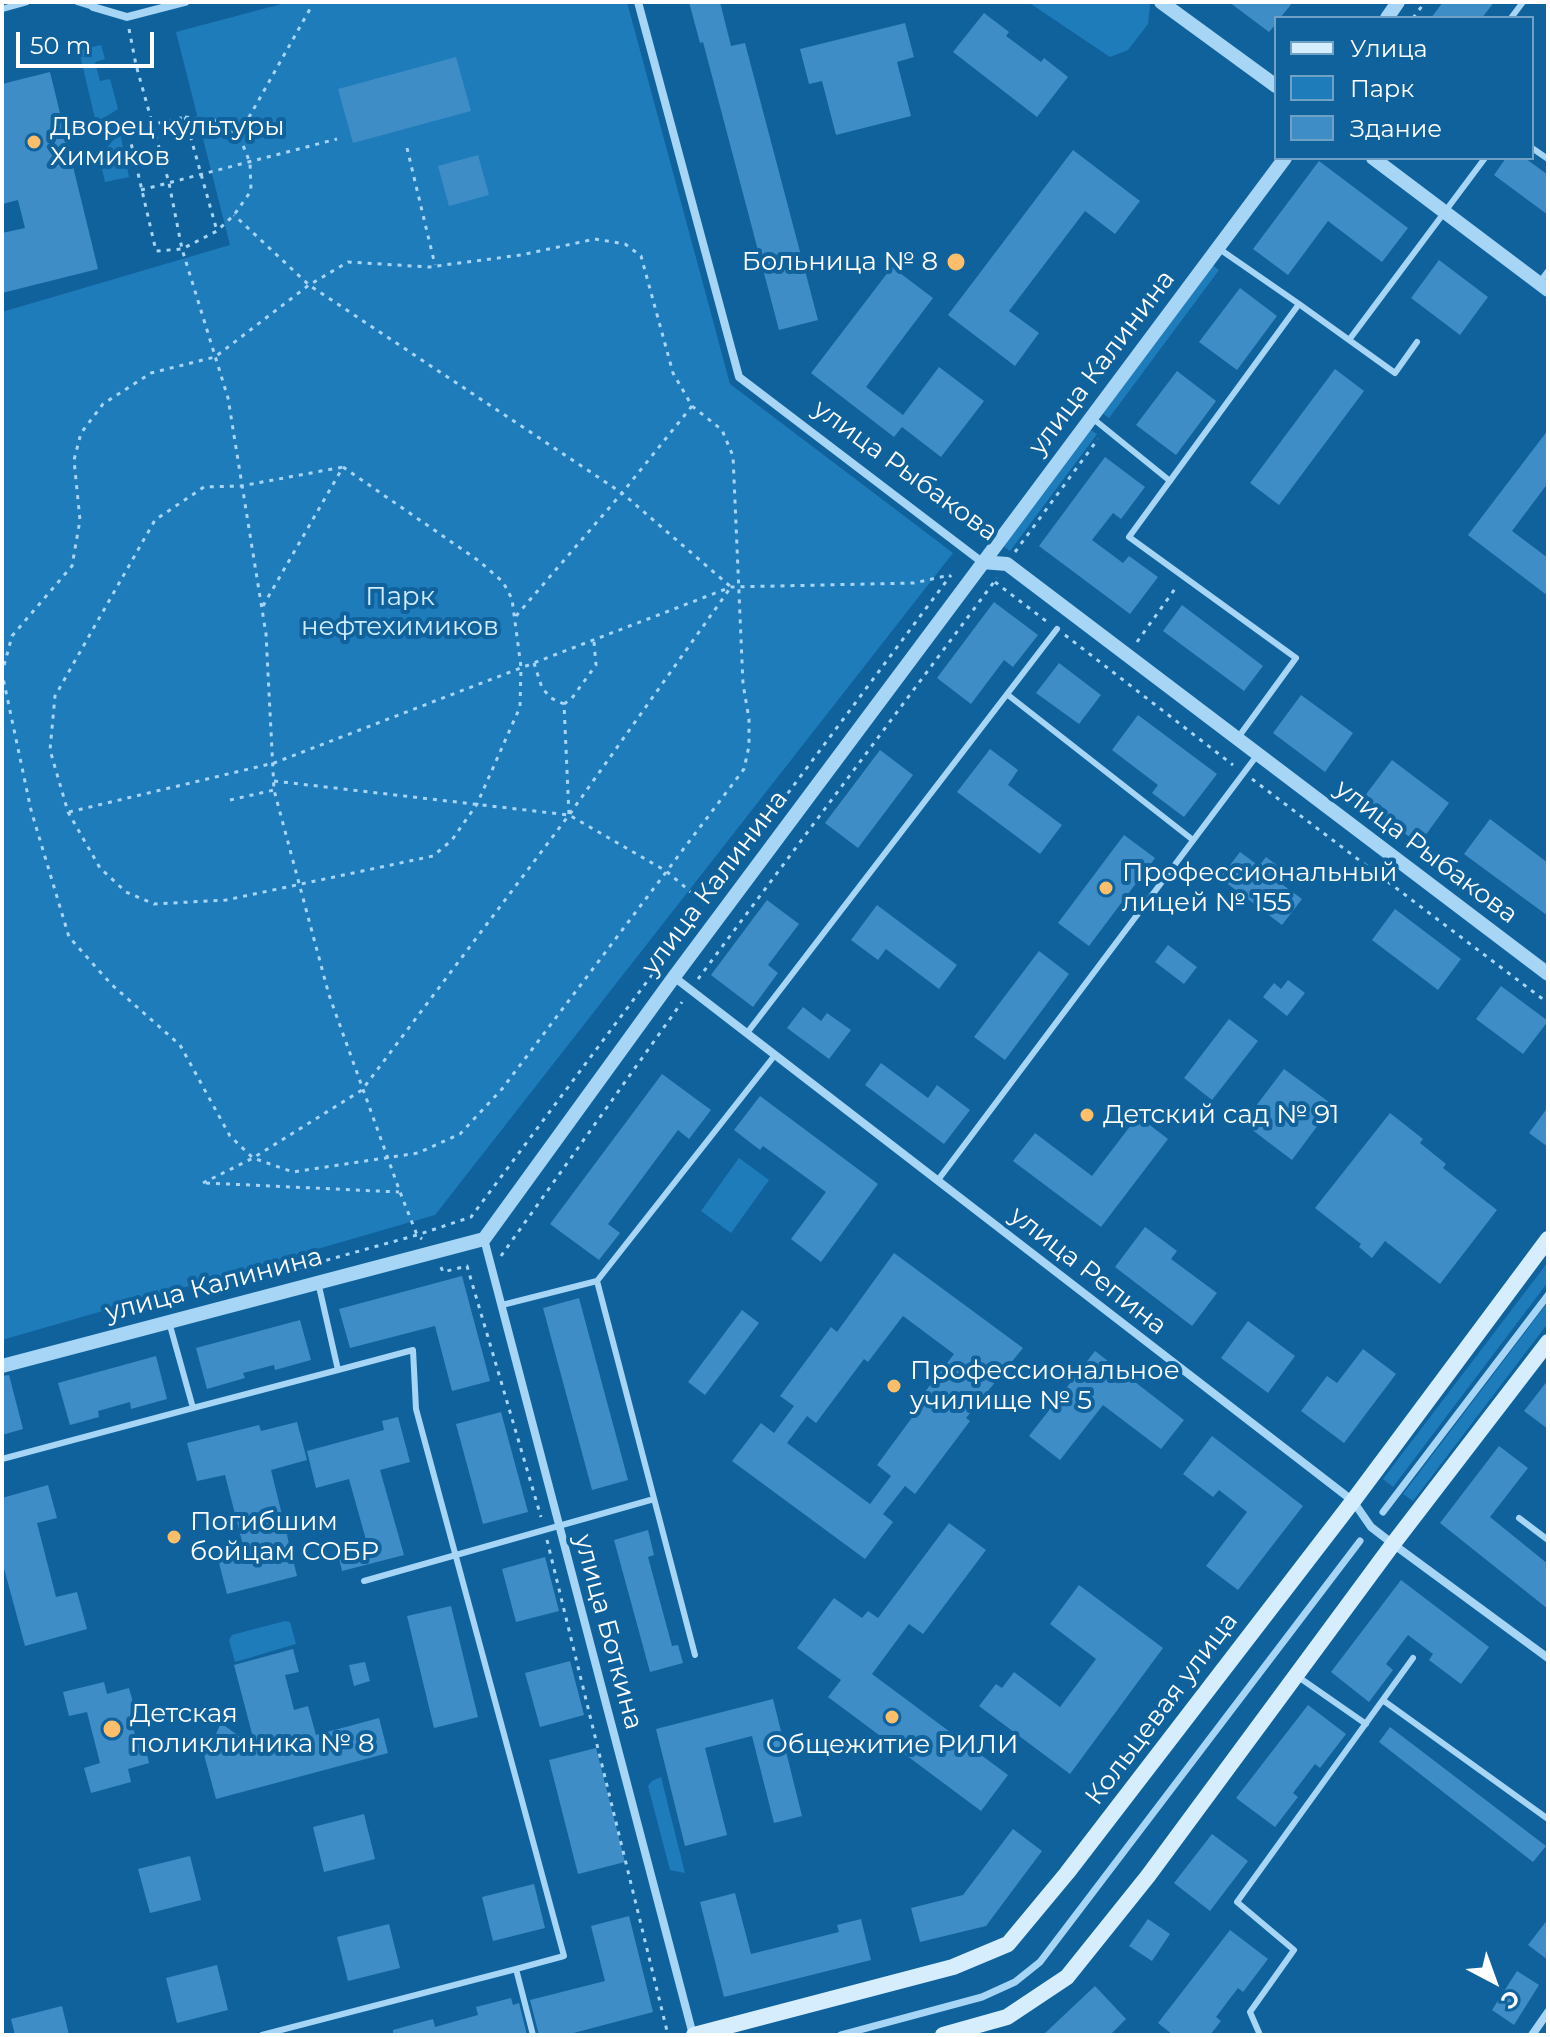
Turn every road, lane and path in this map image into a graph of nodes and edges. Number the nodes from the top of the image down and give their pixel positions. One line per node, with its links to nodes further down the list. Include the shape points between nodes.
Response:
1 (27, 2): 7 (lane)
2 (77, 2): 6 (lane)
3 (185, 2): 9 (street)
4 (638, 2): 42 (street, улица Рыбакова, via 739,377)
5 (1161, 2): 10 (street)
6 (92, 4): 9 (street)
7 (2, 9)
8 (310, 9): 13 (path)
9 (127, 17): 12 (path)
10 (1274, 85)
11 (185, 117): 12 (path); 13 (path, via 217,121); 20 (path)
12 (154, 125): 21 (path); 22 (path, via 128,130)
13 (239, 135): 19 (path)
14 (337, 139): 19 (path)
15 (407, 148): 28 (path)
16 (1284, 160): 26 (street, улица Калинина)
17 (1376, 160): 23 (street)
18 (1484, 160): 23 (lane)
19 (250, 163): 20 (path); 24 (path, via 251,191)
20 (201, 176): 21 (path); 25 (path)
21 (169, 183): 22 (path); 27 (path)
22 (141, 190): 27 (path, via 156,251)
23 (1445, 212): 31 (street); 33 (lane)
24 (234, 215): 25 (path); 30 (path)
25 (217, 231): 27 (path)
26 (1218, 248): 32 (lane); 37 (street, улица Калинина)
27 (182, 249): 35 (path)
28 (435, 266): 30 (path, via 348,262); 36 (path, via 595,239 625,244 641,256 673,373)
29 (1548, 271): 31 (lane)
30 (309, 285): 35 (path); 41 (path)
31 (1543, 287)
32 (1299, 304): 33 (lane); 39 (lane)
33 (1349, 340): 34 (lane, via 1395,373)
34 (1417, 342)
35 (215, 357): 40 (path, via 228,398); 78 (path, via 151,373 103,404 81,433 74,460 80,520 72,566 12,636 2,673 31,810 69,937 111,984 180,1045 230,1136)
36 (692, 406): 41 (path); 46 (path, via 722,430 733,456)
37 (1091, 417): 39 (lane); 42 (street, улица Калинина)
38 (343, 467): 40 (path); 48 (path); 49 (path, via 479,561 503,582)
39 (1170, 481): 44 (lane, via 1129,537)
40 (241, 486): 48 (path); 65 (path, via 204,487 155,520 55,696 50,750)
41 (622, 493): 47 (path); 49 (path)
42 (982, 562): 57 (street, улица Рыбакова, via 1007,564); 72 (street, улица Калинина)
43 (951, 575): 70 (path)
44 (1183, 576): 52 (path); 57 (lane, via 1296,658)
45 (914, 583): 46 (path)
46 (738, 586): 47 (path); 68 (path, via 749,719 744,769)
47 (731, 587): 51 (path); 66 (path)
48 (261, 608): 59 (path)
49 (516, 616): 54 (path)
50 (1057, 629): 55 (lane); 60 (path); 73 (path, via 995,582)
51 (594, 642): 53 (path); 56 (path, via 596,665)
52 (1135, 644)
53 (534, 662): 54 (path); 56 (path, via 542,688)
54 (521, 667): 59 (path); 64 (path, via 520,707)
55 (1008, 695): 67 (lane); 75 (lane)
56 (564, 704): 66 (path)
57 (1237, 739): 58 (street, улица Рыбакова)
58 (1258, 754): 60 (lane); 71 (street, улица Рыбакова)
59 (274, 763): 61 (path); 65 (path)
60 (1244, 773): 67 (lane); 74 (path)
61 (274, 781): 62 (path); 64 (path)
62 (274, 790): 63 (path); 69 (path)
63 (230, 800)
64 (477, 804): 66 (path); 69 (path, via 452,840 433,856)
65 (68, 812): 69 (path, via 100,868 126,892 154,904 226,900)
66 (569, 815): 68 (path); 77 (path)
67 (1193, 840): 80 (lane)
68 (666, 871): 70 (path); 79 (path, via 502,1089 460,1134 418,1153)
69 (298, 887): 77 (path)
70 (705, 904): 82 (path, via 471,1217)
71 (1548, 974)
72 (674, 977): 73 (street, улица Репина); 83 (street, улица Калинина)
73 (691, 990): 75 (street, улица Репина); 86 (path)
74 (1548, 1003)
75 (747, 1033): 76 (street, улица Репина)
76 (775, 1055): 80 (street, улица Репина); 87 (lane)
77 (362, 1090): 78 (path); 79 (path)
78 (253, 1158): 79 (path, via 293,1172); 81 (path, via 203,1183)
79 (388, 1158): 81 (path)
80 (938, 1180): 99 (street, улица Репина)
81 (400, 1192): 82 (path)
82 (417, 1235): 85 (path); 89 (path)
83 (484, 1239): 85 (street, улица Калинина); 91 (street, улица Боткина)
84 (1548, 1239): 99 (main road, Кольцевая улица)
85 (437, 1250): 88 (street, улица Калинина); 103 (path, via 443,1272 467,1266)
86 (502, 1256)
87 (597, 1281): 91 (lane); 98 (lane)
88 (318, 1282): 92 (street, улица Калинина); 95 (lane)
89 (217, 1291)
90 (1548, 1295): 100 (street)
91 (502, 1305): 102 (street, улица Боткина)
92 (169, 1322): 94 (street, улица Калинина); 96 (lane)
93 (1548, 1342): 106 (main road)
94 (2, 1366)
95 (338, 1370): 96 (lane); 107 (lane, via 413,1350 416,1409)
96 (193, 1408): 97 (lane)
97 (2, 1459)
98 (654, 1499): 102 (lane); 109 (lane)
99 (1353, 1501): 106 (street, улица Репина, via 1371,1527); 121 (main road, Кольцевая улица, via 1008,1944 953,1967)
100 (1383, 1512)
101 (1519, 1518): 104 (lane)
102 (559, 1524): 103 (lane); 121 (street, улица Боткина)
103 (544, 1528): 107 (lane); 120 (path)
104 (1548, 1540)
105 (1360, 1541): 122 (street, via 1040,1962 1015,1982 982,1997)
106 (1393, 1544): 111 (street, улица Репина); 112 (main road)
107 (455, 1554): 108 (lane); 116 (lane, via 564,1956)
108 (364, 1581)
109 (695, 1655)
110 (1413, 1658): 113 (lane)
111 (1548, 1658)
112 (1296, 1676): 114 (lane); 123 (main road, via 1067,1977 1007,2017)
113 (1384, 1701): 114 (lane); 115 (lane)
114 (1366, 1724): 124 (lane, via 1237,1902 1294,1950 1250,2012)
115 (1548, 1819)
116 (516, 1969): 118 (lane); 119 (lane)
117 (1548, 2012): 125 (street)
118 (262, 2035)
119 (533, 2035)
120 (668, 2035)
121 (693, 2035)
122 (841, 2035)
123 (943, 2035)
124 (1260, 2035)
125 (1532, 2035)

